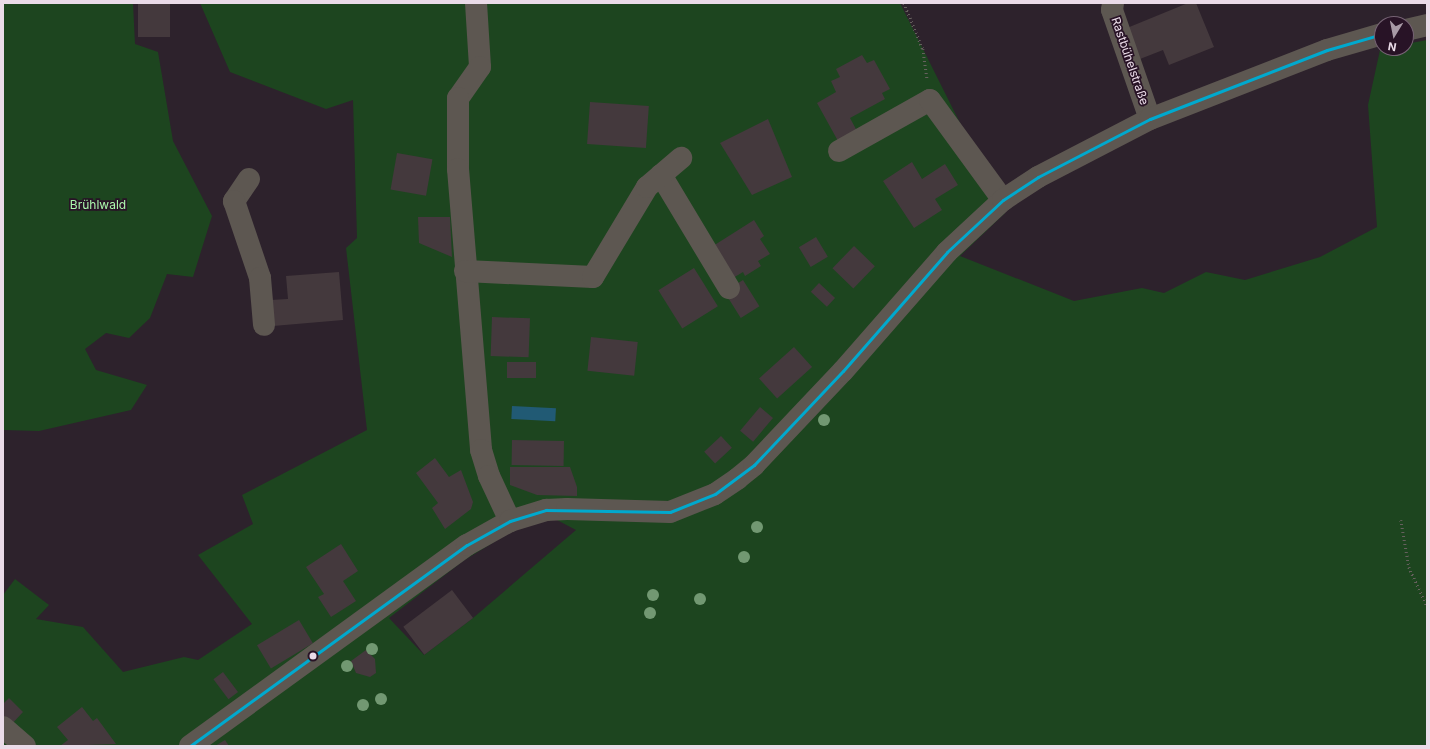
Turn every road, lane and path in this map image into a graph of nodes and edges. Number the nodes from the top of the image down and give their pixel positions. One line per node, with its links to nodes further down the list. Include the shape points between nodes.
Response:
1 (476, 3): 14 (street, via 480,67 458,98 458,169)
2 (904, 3): 7 (path, via 923,49)
3 (1113, 3): 8 (street, Rastbühelstraße, via 1112,10)
4 (1427, 25): 5 (street)
5 (1414, 28)
6 (1374, 36): 8 (street, Rastbühelstraße, via 1327,50)
7 (930, 100): 9 (street); 13 (street)
8 (1150, 119): 13 (street, Rastbühelstraße, via 1061,164)
9 (839, 151)
10 (681, 158): 11 (street)
11 (661, 175): 14 (street, via 647,187 593,277); 15 (street)
12 (249, 179): 16 (street, via 234,201 260,278)
13 (1003, 200): 18 (street, Rastbühelstraße, via 947,252 754,466 715,494 670,512 546,510)
14 (465, 271): 18 (street, via 481,450 488,476)
15 (729, 288)
16 (264, 325)
17 (1401, 520): 19 (path, via 1409,568)
18 (510, 521): 22 (street, Rastbühelstraße, via 468,545)
19 (1427, 606)
20 (3, 727): 21 (street)
21 (25, 746)
22 (190, 746)

